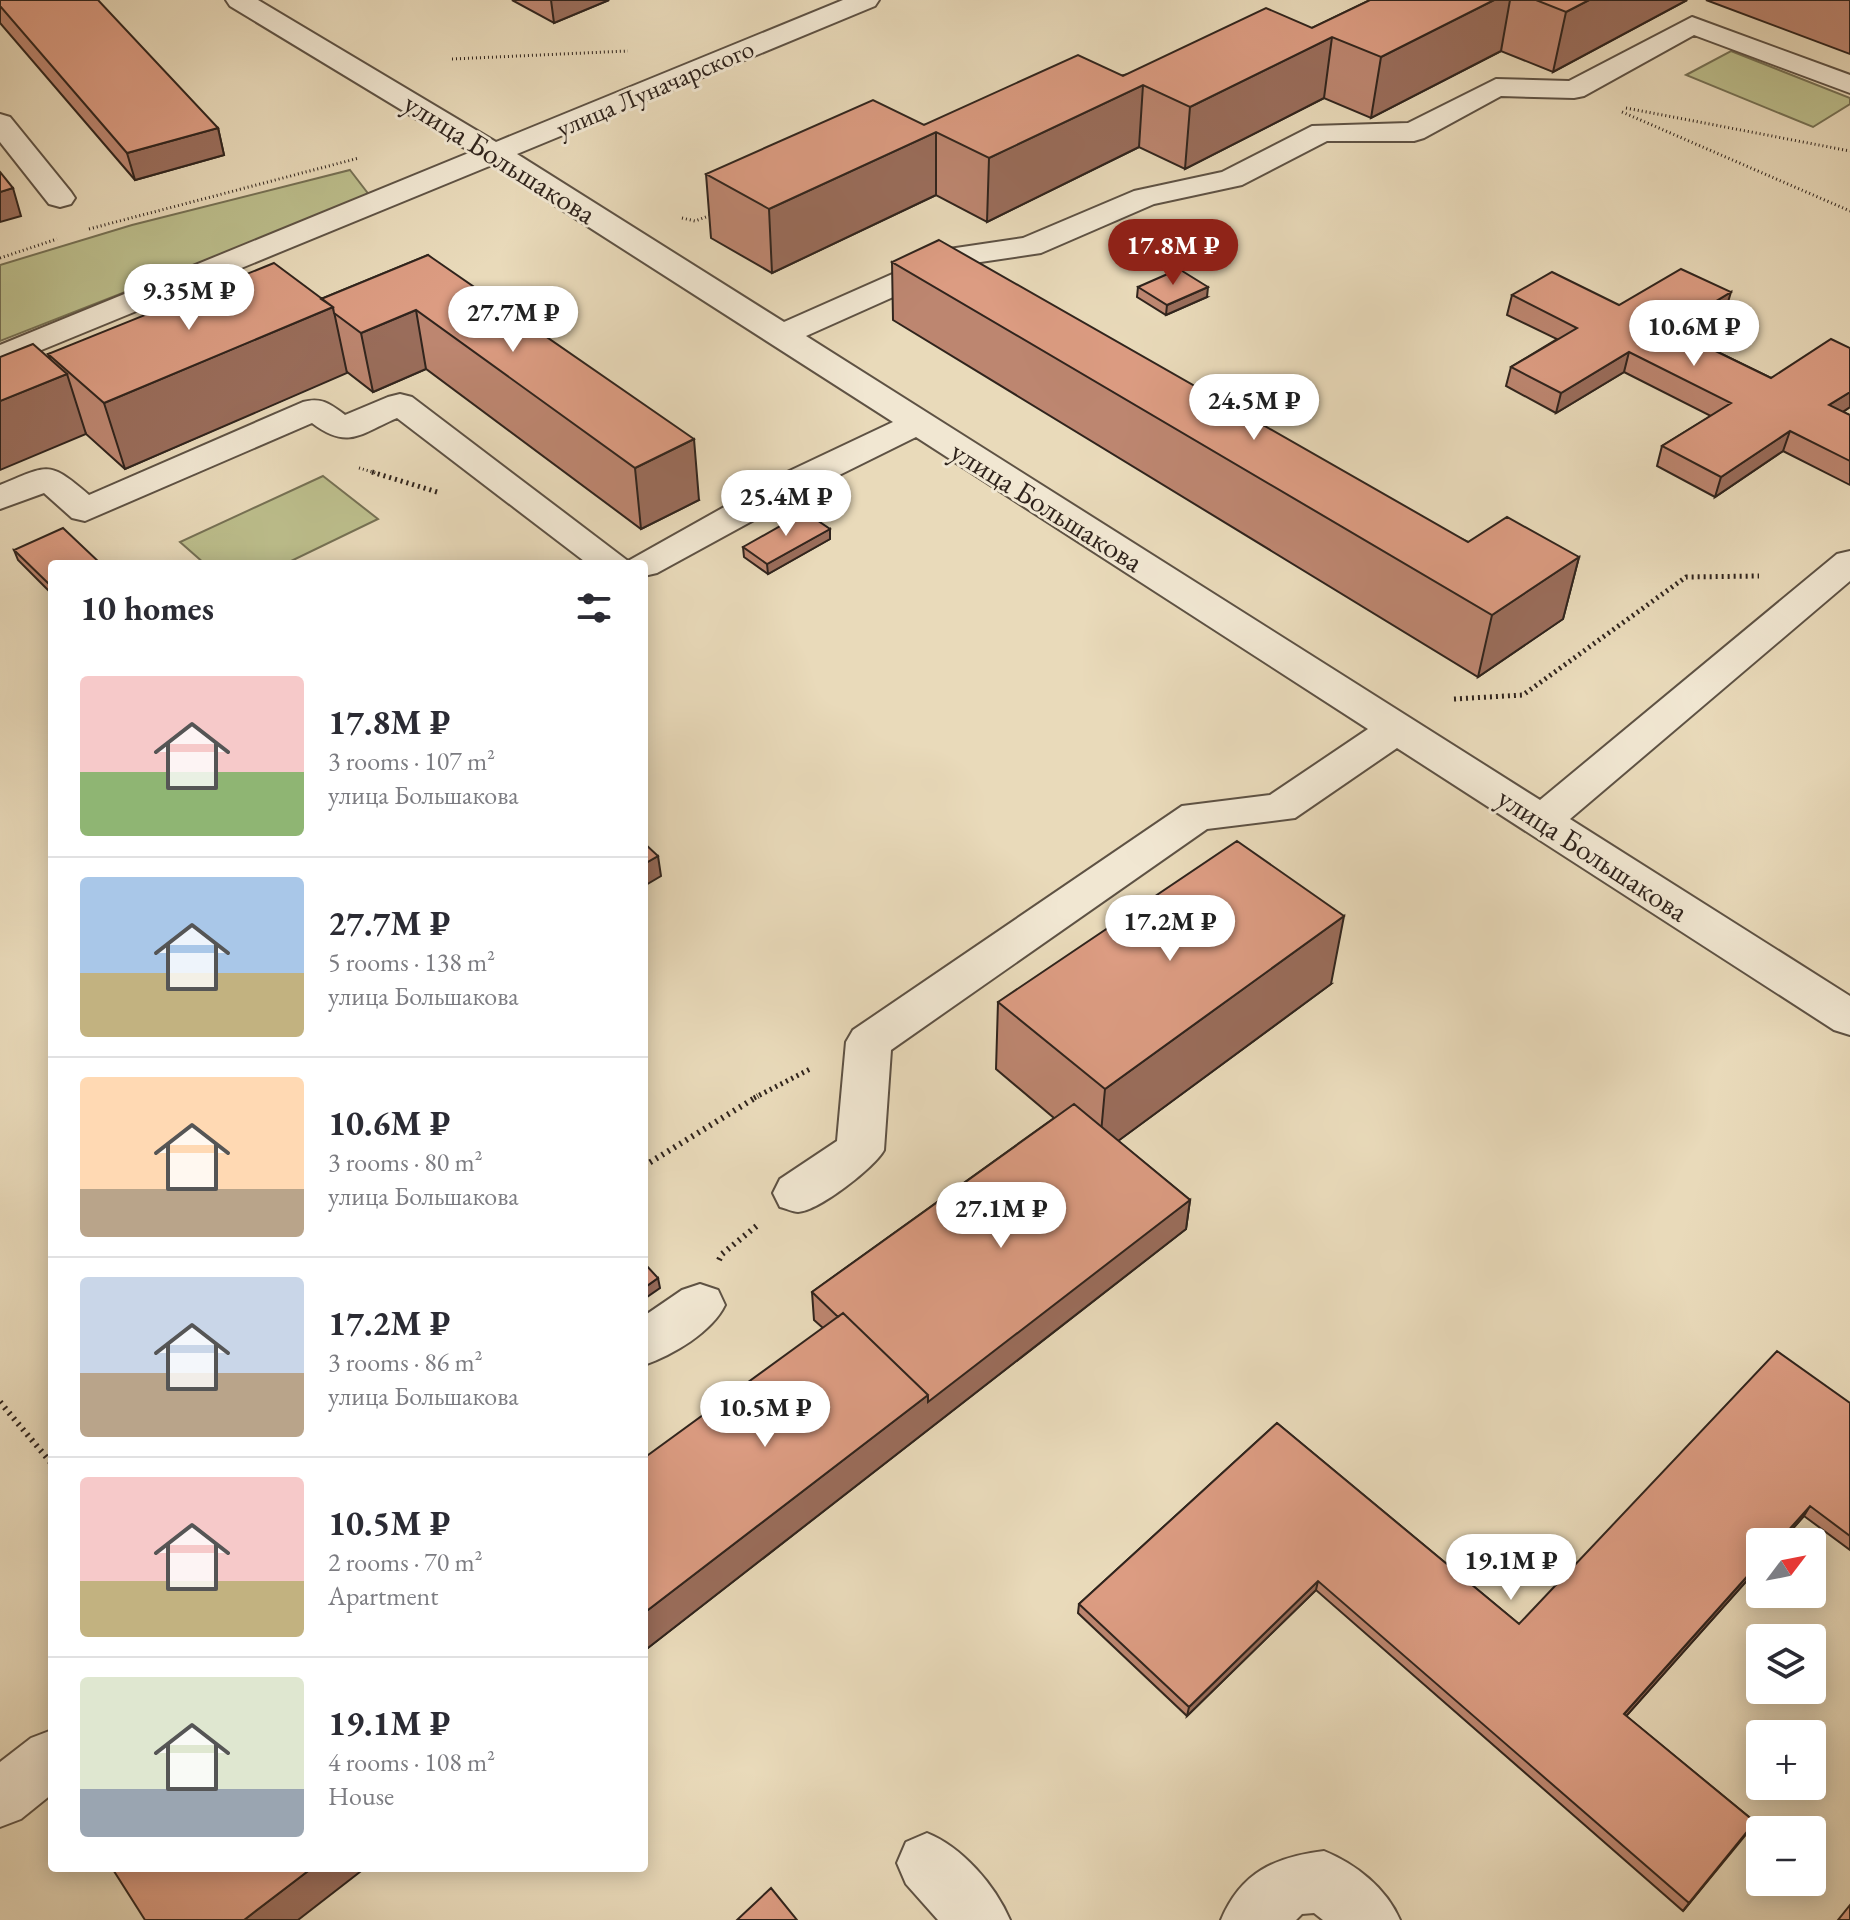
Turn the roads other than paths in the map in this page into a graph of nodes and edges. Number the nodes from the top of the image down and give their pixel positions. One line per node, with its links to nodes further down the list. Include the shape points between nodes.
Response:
1 (239, 0): 5 (street, улица Большакова)
2 (866, 0): 5 (street, улица Луначарского)
3 (1850, 85): 7 (street, via 1692,25 1574,90 1496,87 1414,132 1322,132 1231,179 1145,197 1030,246)
4 (0, 123): 6 (street)
5 (497, 154): 9 (street, улица Большакова); 10 (street, улица Луначарского)
6 (60, 198)
7 (960, 256): 8 (street); 9 (street)
8 (1002, 280)
9 (779, 336): 11 (street, улица Большакова)
10 (0, 357)
11 (917, 424): 14 (street); 16 (street, улица Большакова)
12 (0, 498): 13 (street, via 48,478 85,510 315,409 342,429 400,404)
13 (607, 560)
14 (648, 563)
15 (1842, 568): 17 (street)
16 (1398, 728): 17 (street, улица Большакова); 19 (street, via 1280,808 1197,816 869,1042 860,1150)
17 (1541, 821): 18 (street, улица Большакова)
18 (1850, 1018)
19 (797, 1193)
20 (700, 1305): 21 (street)
21 (648, 1340)
22 (48, 1761): 23 (street)
23 (0, 1798)
24 (927, 1863): 25 (street)
25 (979, 1920)
26 (1252, 1920): 27 (street, via 1288,1886 1324,1881)
27 (1369, 1920)

